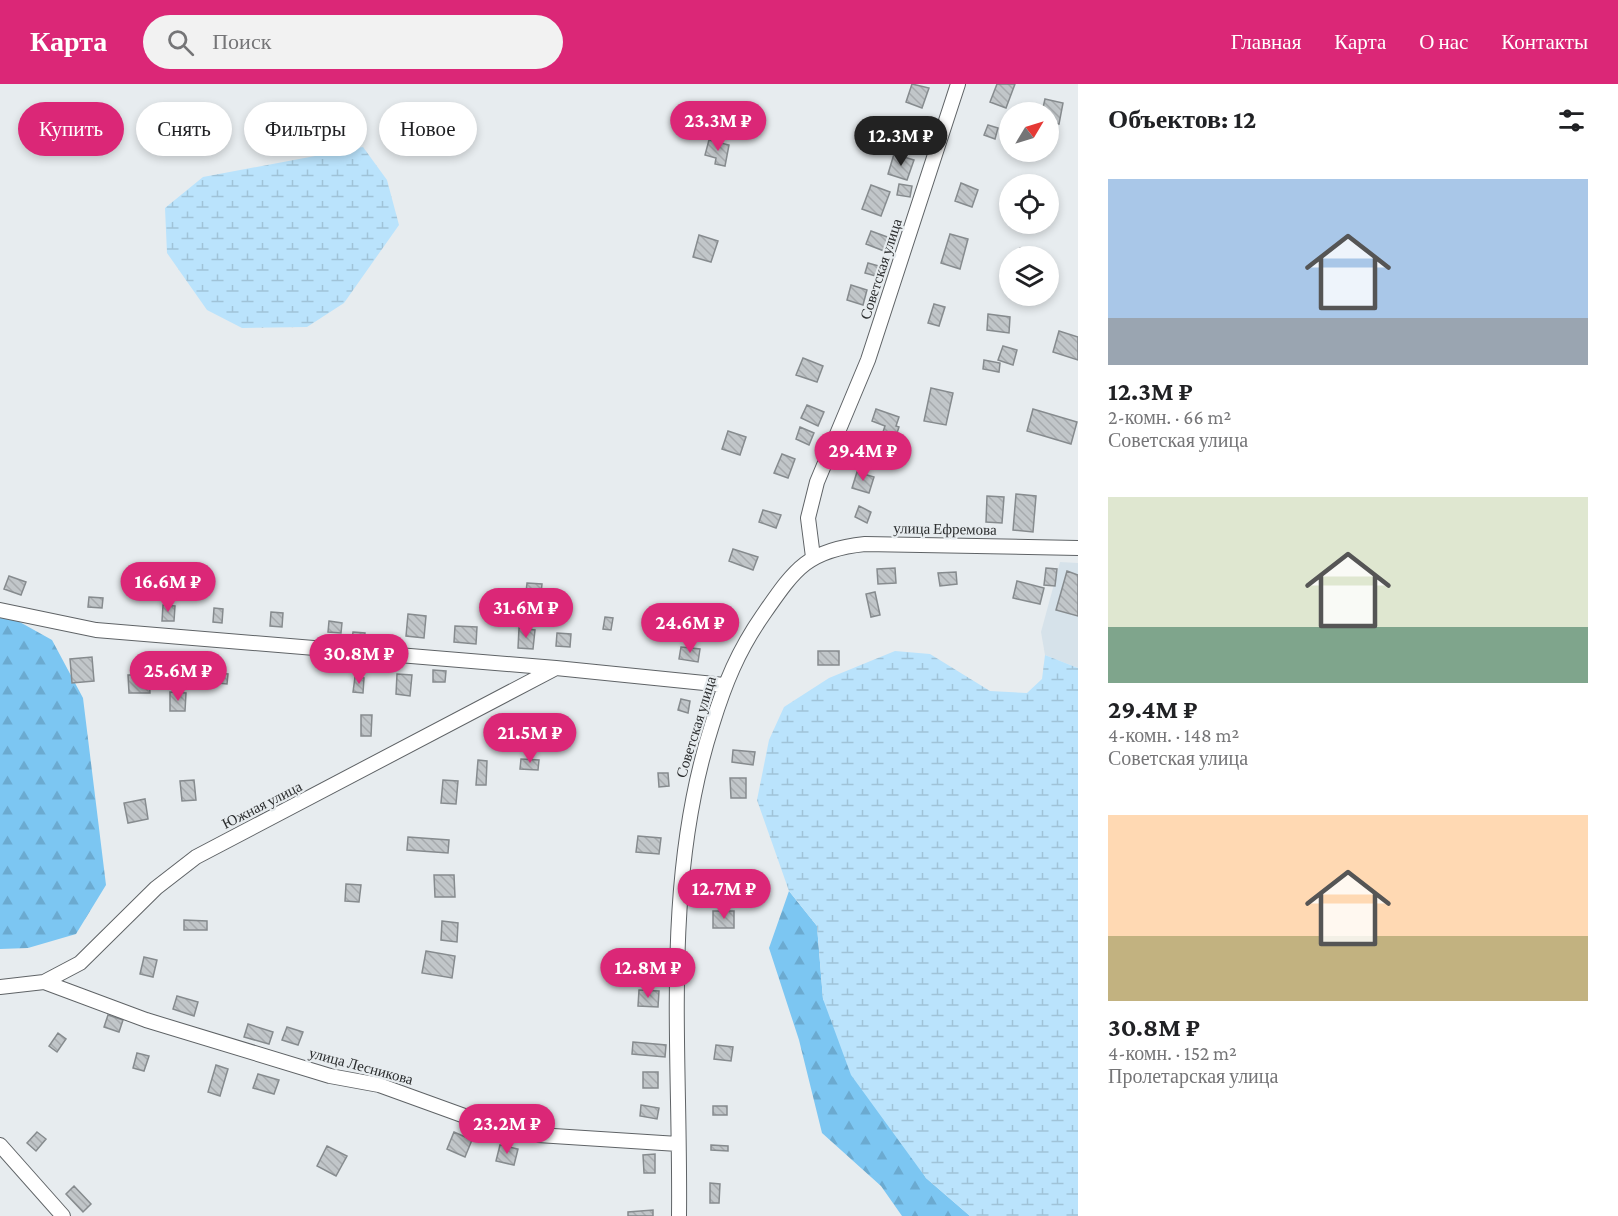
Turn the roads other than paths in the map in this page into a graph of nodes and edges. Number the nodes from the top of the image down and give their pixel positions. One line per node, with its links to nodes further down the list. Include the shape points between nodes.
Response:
1 (958, 84): 3 (street, Советская улица, via 868,360 817,482 808,518)
2 (1078, 548): 3 (street, улица Ефремова, via 865,544 837,547)
3 (813, 557): 6 (street, Советская улица, via 784,585 745,641)
4 (0, 609): 5 (street, via 96,630)
5 (556, 668): 6 (street); 7 (street, Южная улица, via 196,857 156,888 80,963)
6 (724, 685): 9 (street, Советская улица, via 699,766 685,844 678,928)
7 (44, 982): 8 (street, Южная улица); 9 (street, улица Лесникова, via 146,1020 330,1076 379,1085 495,1127 538,1135)
8 (0, 987)
9 (678, 1144): 12 (street, Советская улица)
10 (0, 1145): 11 (street)
11 (63, 1216)
12 (679, 1216)

